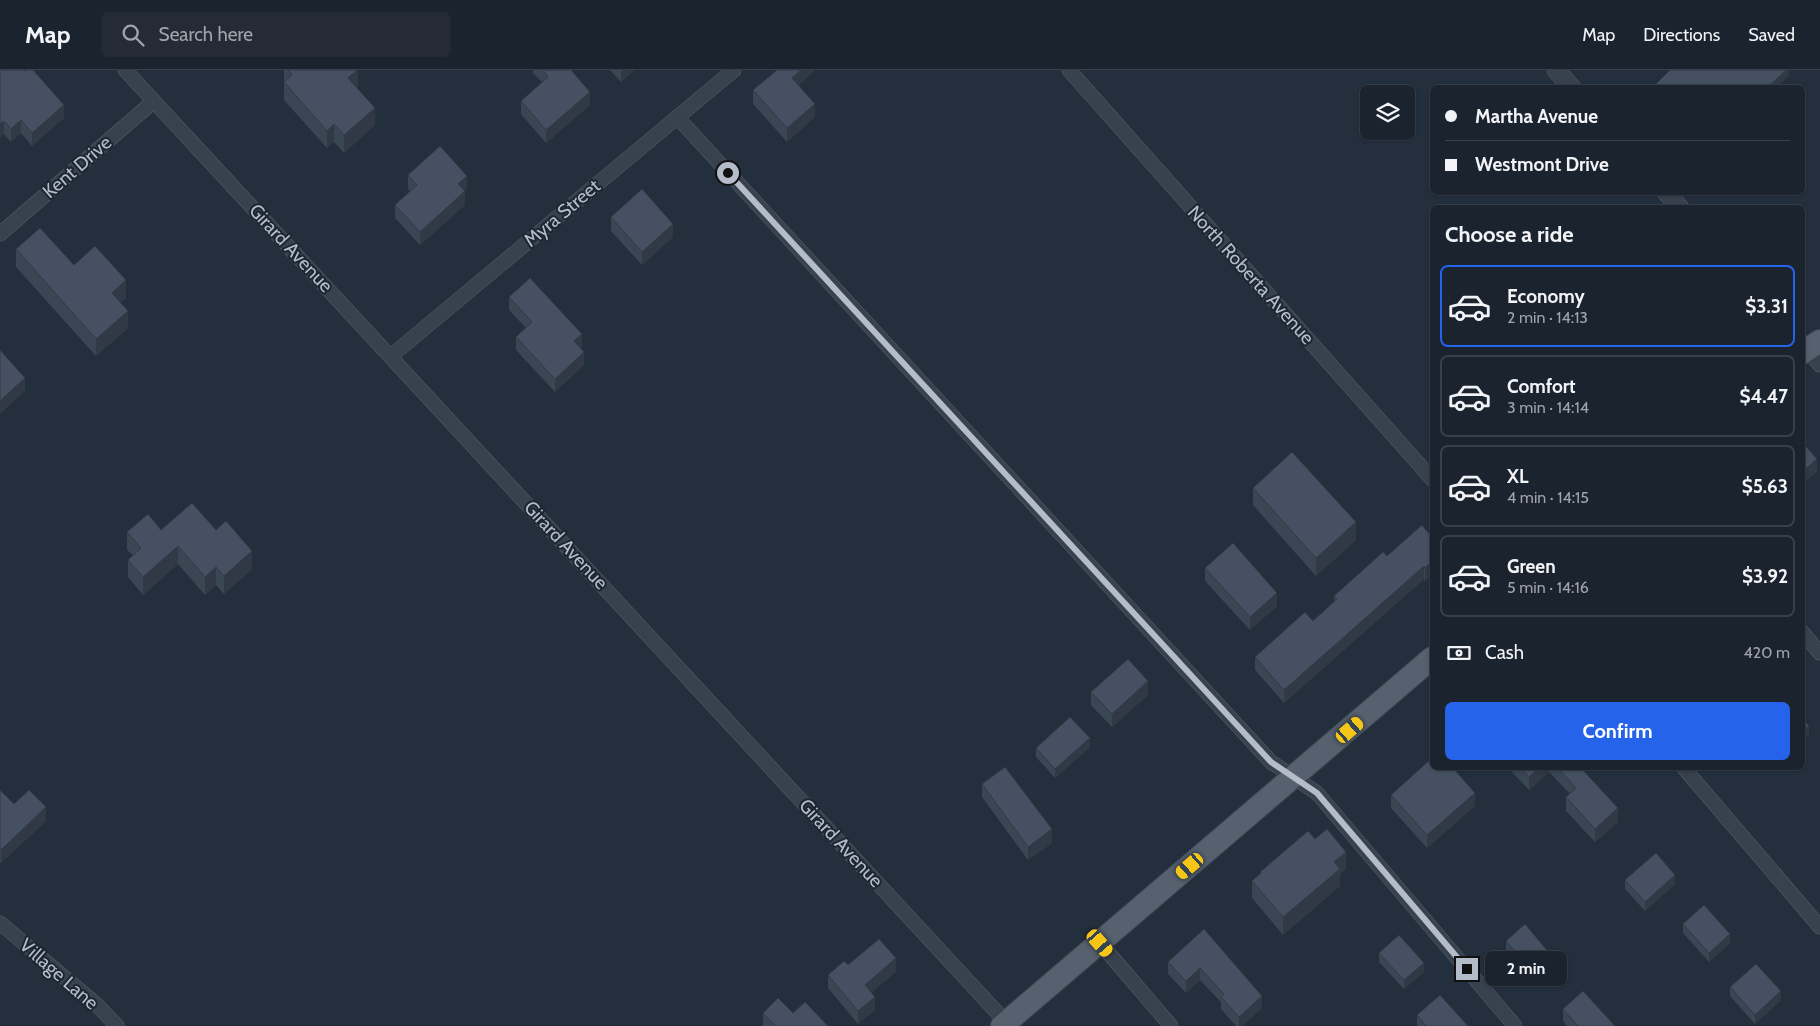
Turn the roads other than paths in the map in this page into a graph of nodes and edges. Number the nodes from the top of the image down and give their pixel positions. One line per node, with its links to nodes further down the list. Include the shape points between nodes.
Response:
1 (125, 70): 4 (street, Girard Avenue)
2 (734, 70): 5 (street, Myra Street)
3 (1069, 70): 10 (street, North Roberta Avenue)
4 (154, 101): 8 (street, Kent Drive); 9 (street, Girard Avenue)
5 (677, 117): 9 (street, Myra Street); 15 (street, via 1271,762)
6 (1669, 195): 7 (street)
7 (1677, 205)
8 (0, 234)
9 (391, 356): 19 (street, Girard Avenue)
10 (1430, 477)
11 (1805, 636): 12 (street)
12 (1820, 653)
13 (1430, 660): 15 (main road)
14 (1686, 770): 17 (street)
15 (1294, 777): 18 (main road); 22 (street, via 1317,793)
16 (0, 923): 20 (street, Village Lane)
17 (1820, 927)
18 (1100, 943): 19 (main road); 21 (street)
19 (1004, 1024)
20 (118, 1026)
21 (1171, 1026)
22 (1515, 1026)

